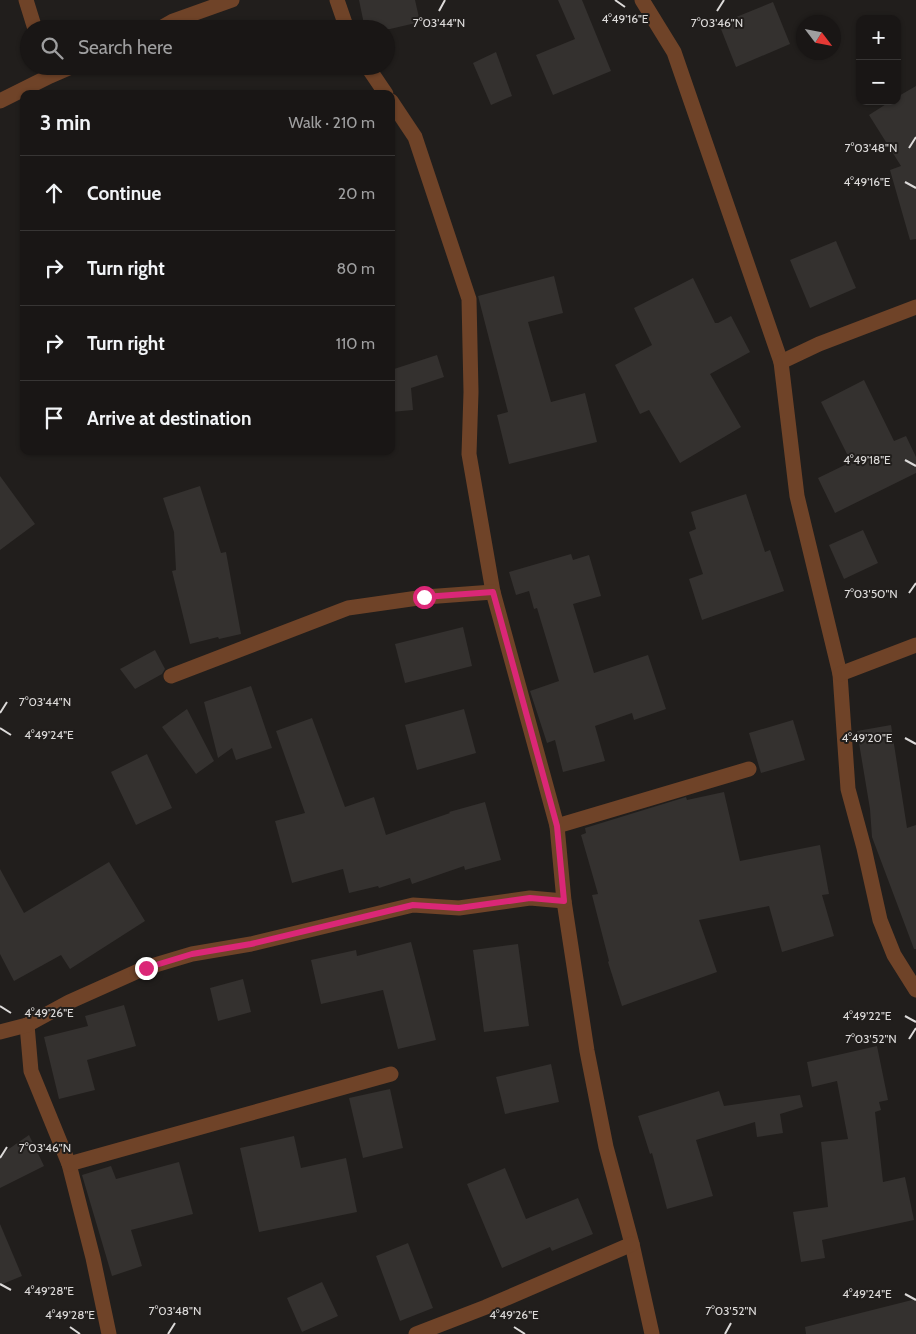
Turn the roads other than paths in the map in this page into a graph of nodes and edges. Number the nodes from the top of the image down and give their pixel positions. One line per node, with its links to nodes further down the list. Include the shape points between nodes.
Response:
1 (26, 0): 5 (street)
2 (232, 0): 6 (street)
3 (337, 0): 7 (street)
4 (642, 0): 14 (street, via 674,52)
5 (33, 20)
6 (176, 20)
7 (344, 20)
8 (42, 75): 11 (street)
9 (373, 75): 10 (street)
10 (383, 90)
11 (0, 101)
12 (395, 107): 15 (street, via 415,137 469,299 469,454)
13 (916, 307): 14 (street)
14 (781, 362): 17 (street, via 797,496)
15 (493, 592): 18 (street, via 424,597 348,608); 20 (street)
16 (916, 645): 17 (street)
17 (840, 674): 22 (street, via 848,789 880,920 894,955 909,966)
18 (171, 676)
19 (749, 769): 20 (street)
20 (557, 826): 21 (street)
21 (564, 901): 23 (street, via 530,898 459,908 413,905 251,944 192,954 146,968 69,1002); 27 (street, via 606,1147)
22 (916, 990)
23 (27, 1025): 24 (street); 26 (street, via 31,1071)
24 (0, 1032)
25 (391, 1074): 26 (street)
26 (69, 1164): 28 (street)
27 (632, 1244): 29 (street); 30 (street)
28 (109, 1334)
29 (416, 1334)
30 (652, 1334)

